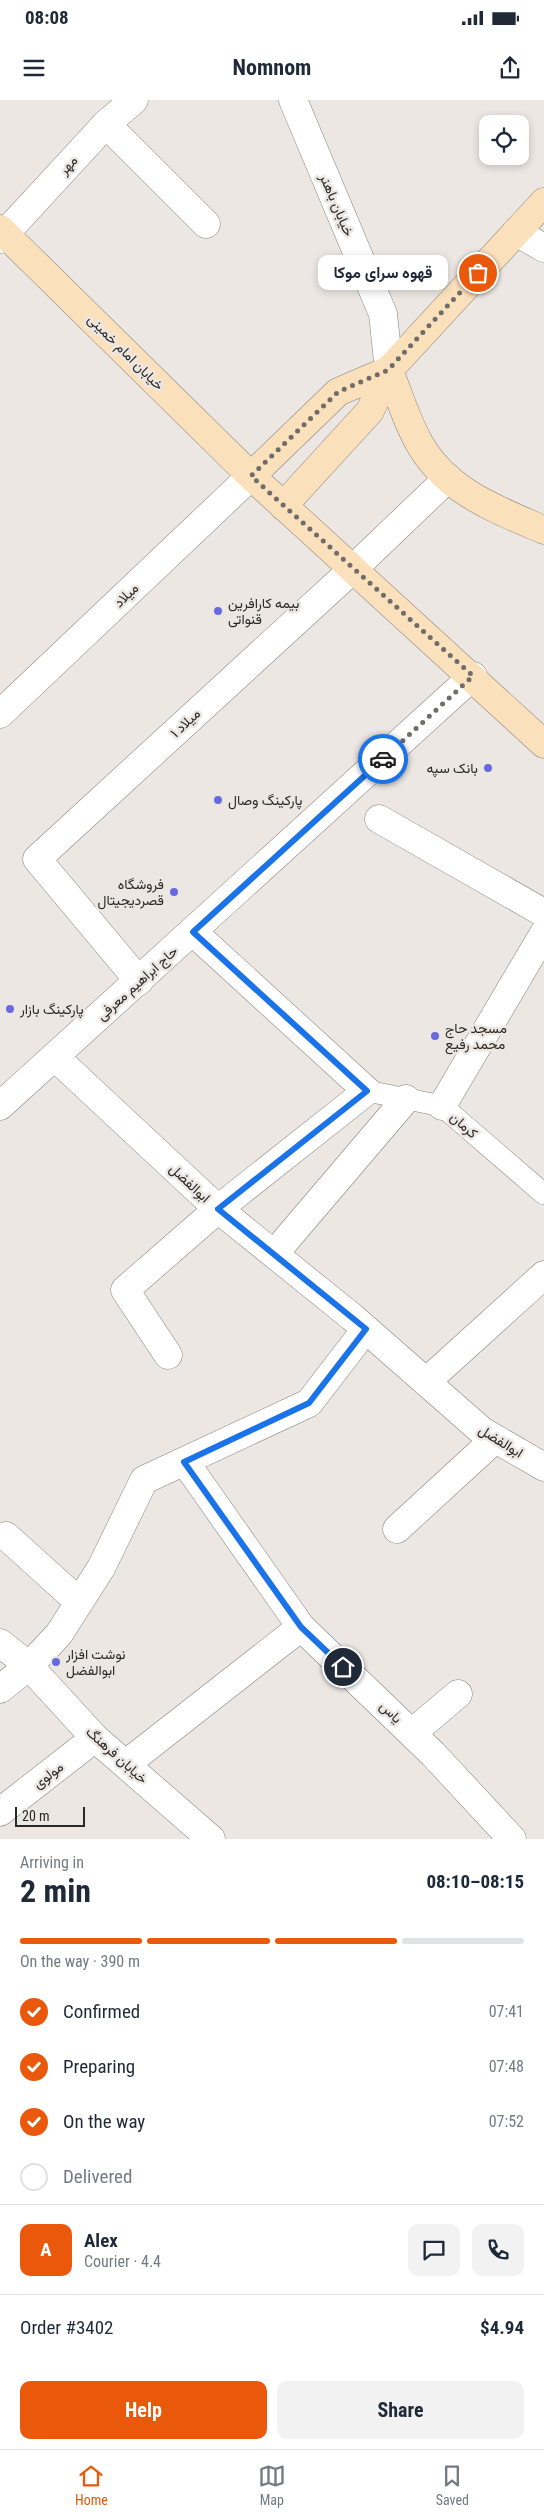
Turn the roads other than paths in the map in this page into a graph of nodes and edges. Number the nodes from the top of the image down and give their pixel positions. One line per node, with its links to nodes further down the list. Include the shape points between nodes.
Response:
1 (134, 100): 3 (street, مهر)
2 (293, 100): 9 (street, خیابان باهنر, via 383,314)
3 (106, 124): 5 (street); 7 (street, مهر)
4 (544, 202): 6 (main road)
5 (206, 224)
6 (516, 232): 8 (street); 9 (main road)
7 (2, 234): 10 (main road, خیابان امام خمینی)
8 (544, 248)
9 (388, 370): 10 (main road, via 338,392); 11 (main road, via 418,441); 12 (main road, via 370,411)
10 (251, 476): 12 (main road, خیابان امام خمینی); 16 (street, میلاد)
11 (448, 478): 13 (main road, via 459,489 487,505); 14 (street, میلاد ۱)
12 (284, 506): 14 (main road, خیابان امام خمینی)
13 (544, 530)
14 (353, 569): 15 (main road, خیابان امام خمینی); 22 (street, میلاد ۱, via 37,859)
15 (473, 676): 17 (main road, خیابان امام خمینی); 20 (street, حاج ابراهیم معرفی)
16 (4, 703)
17 (544, 744)
18 (380, 819): 19 (street)
19 (544, 913)
20 (193, 932): 22 (street, حاج ابراهیم معرفی); 24 (street)
21 (544, 934): 27 (street)
22 (139, 981): 23 (street, حاج ابراهیم معرفی)
23 (55, 1057): 26 (street, حاج ابراهیم معرفی); 29 (street, ابوالفضل)
24 (367, 1091): 25 (street, کرمان); 29 (street)
25 (406, 1099): 27 (street, کرمان); 30 (street)
26 (0, 1106)
27 (442, 1106): 28 (street, کرمان)
28 (544, 1194)
29 (218, 1209): 30 (street, ابوالفضل); 33 (street, via 125,1290)
30 (274, 1254): 32 (street, ابوالفضل)
31 (544, 1275): 34 (street)
32 (366, 1329): 34 (street, ابوالفضل); 36 (street, via 309,1403)
33 (168, 1355)
34 (426, 1382): 35 (street, ابوالفضل)
35 (495, 1439): 37 (street, ابوالفضل); 38 (street)
36 (184, 1462): 40 (street, via 144,1480 101,1568); 41 (street, یاس)
37 (544, 1467)
38 (396, 1529)
39 (6, 1536): 40 (street)
40 (79, 1602): 43 (street, via 59,1634)
41 (301, 1627): 46 (street, یاس); 48 (street)
42 (0, 1644): 43 (street, خیابان فرهنگ)
43 (29, 1666): 44 (street); 47 (street, خیابان فرهنگ)
44 (0, 1689)
45 (458, 1694): 46 (street)
46 (412, 1733): 51 (street, یاس)
47 (95, 1738): 48 (street, خیابان فرهنگ); 49 (street, مولوی)
48 (126, 1764): 50 (street, خیابان فرهنگ)
49 (0, 1812)
50 (199, 1835)
51 (512, 1839)

